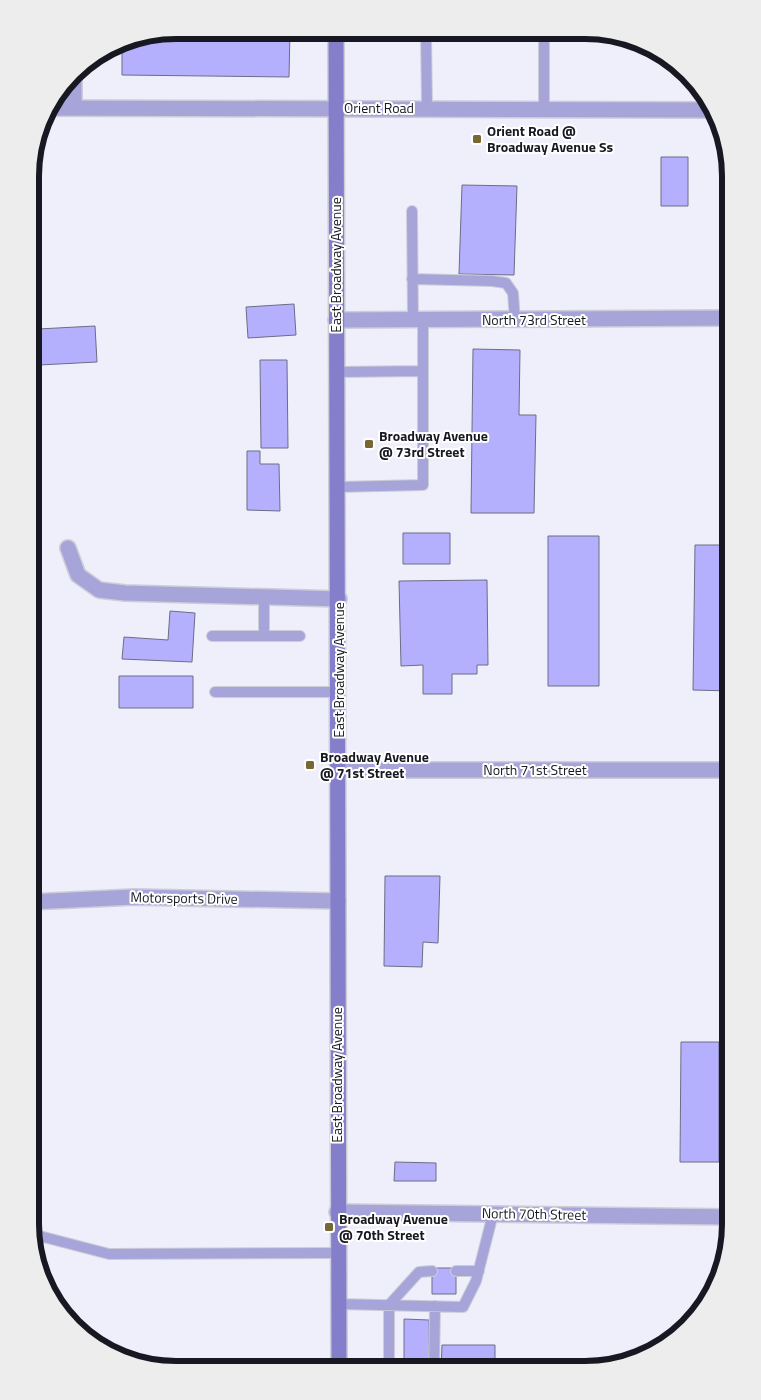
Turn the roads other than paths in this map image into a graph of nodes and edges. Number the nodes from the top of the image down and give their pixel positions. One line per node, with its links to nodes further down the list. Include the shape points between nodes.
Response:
1 (336, 39): 7 (main road, East Broadway Avenue)
2 (426, 39): 8 (lane)
3 (544, 39): 9 (lane)
4 (74, 84): 6 (street)
5 (57, 108): 6 (street, Orient Road)
6 (74, 108): 7 (street, Orient Road)
7 (336, 108): 8 (street, Orient Road); 14 (main road, East Broadway Avenue)
8 (426, 108): 9 (street, Orient Road)
9 (544, 109): 10 (street, Orient Road)
10 (705, 110)
11 (412, 211): 12 (lane)
12 (412, 279): 15 (lane); 16 (lane, via 506,283 513,293)
13 (722, 318): 16 (street, North 73rd Street)
14 (336, 320): 15 (street, North 73rd Street); 18 (main road, East Broadway Avenue)
15 (418, 320): 16 (street, North 73rd Street); 17 (lane)
16 (515, 320)
17 (422, 371): 18 (lane); 19 (lane, via 422,485)
18 (337, 372): 19 (main road, East Broadway Avenue)
19 (338, 487): 22 (main road, East Broadway Avenue)
20 (68, 548): 21 (street, via 78,575 99,590)
21 (264, 597): 22 (street); 24 (lane)
22 (339, 599): 27 (main road, East Broadway Avenue)
23 (212, 636): 24 (lane)
24 (264, 636): 25 (lane)
25 (300, 636)
26 (215, 692): 27 (lane)
27 (339, 692): 28 (main road, East Broadway Avenue)
28 (339, 770): 29 (street, North 71st Street); 30 (main road, East Broadway Avenue)
29 (722, 770)
30 (338, 901): 31 (street, Motorsports Drive, via 134,897); 32 (main road, East Broadway Avenue)
31 (39, 902)
32 (337, 1212): 33 (street, North 70th Street); 36 (main road, East Broadway Avenue)
33 (493, 1214): 34 (street, North 70th Street); 37 (lane)
34 (722, 1217)
35 (39, 1236): 36 (lane, via 109,1254)
36 (338, 1253): 40 (main road, East Broadway Avenue)
37 (479, 1270): 39 (lane); 42 (lane, via 463,1307)
38 (432, 1271): 41 (lane, via 419,1272)
39 (456, 1271)
40 (338, 1304): 41 (lane); 43 (main road, East Broadway Avenue)
41 (389, 1305): 42 (lane); 44 (lane)
42 (435, 1306): 45 (lane)
43 (339, 1361)
44 (389, 1361)
45 (434, 1361)

